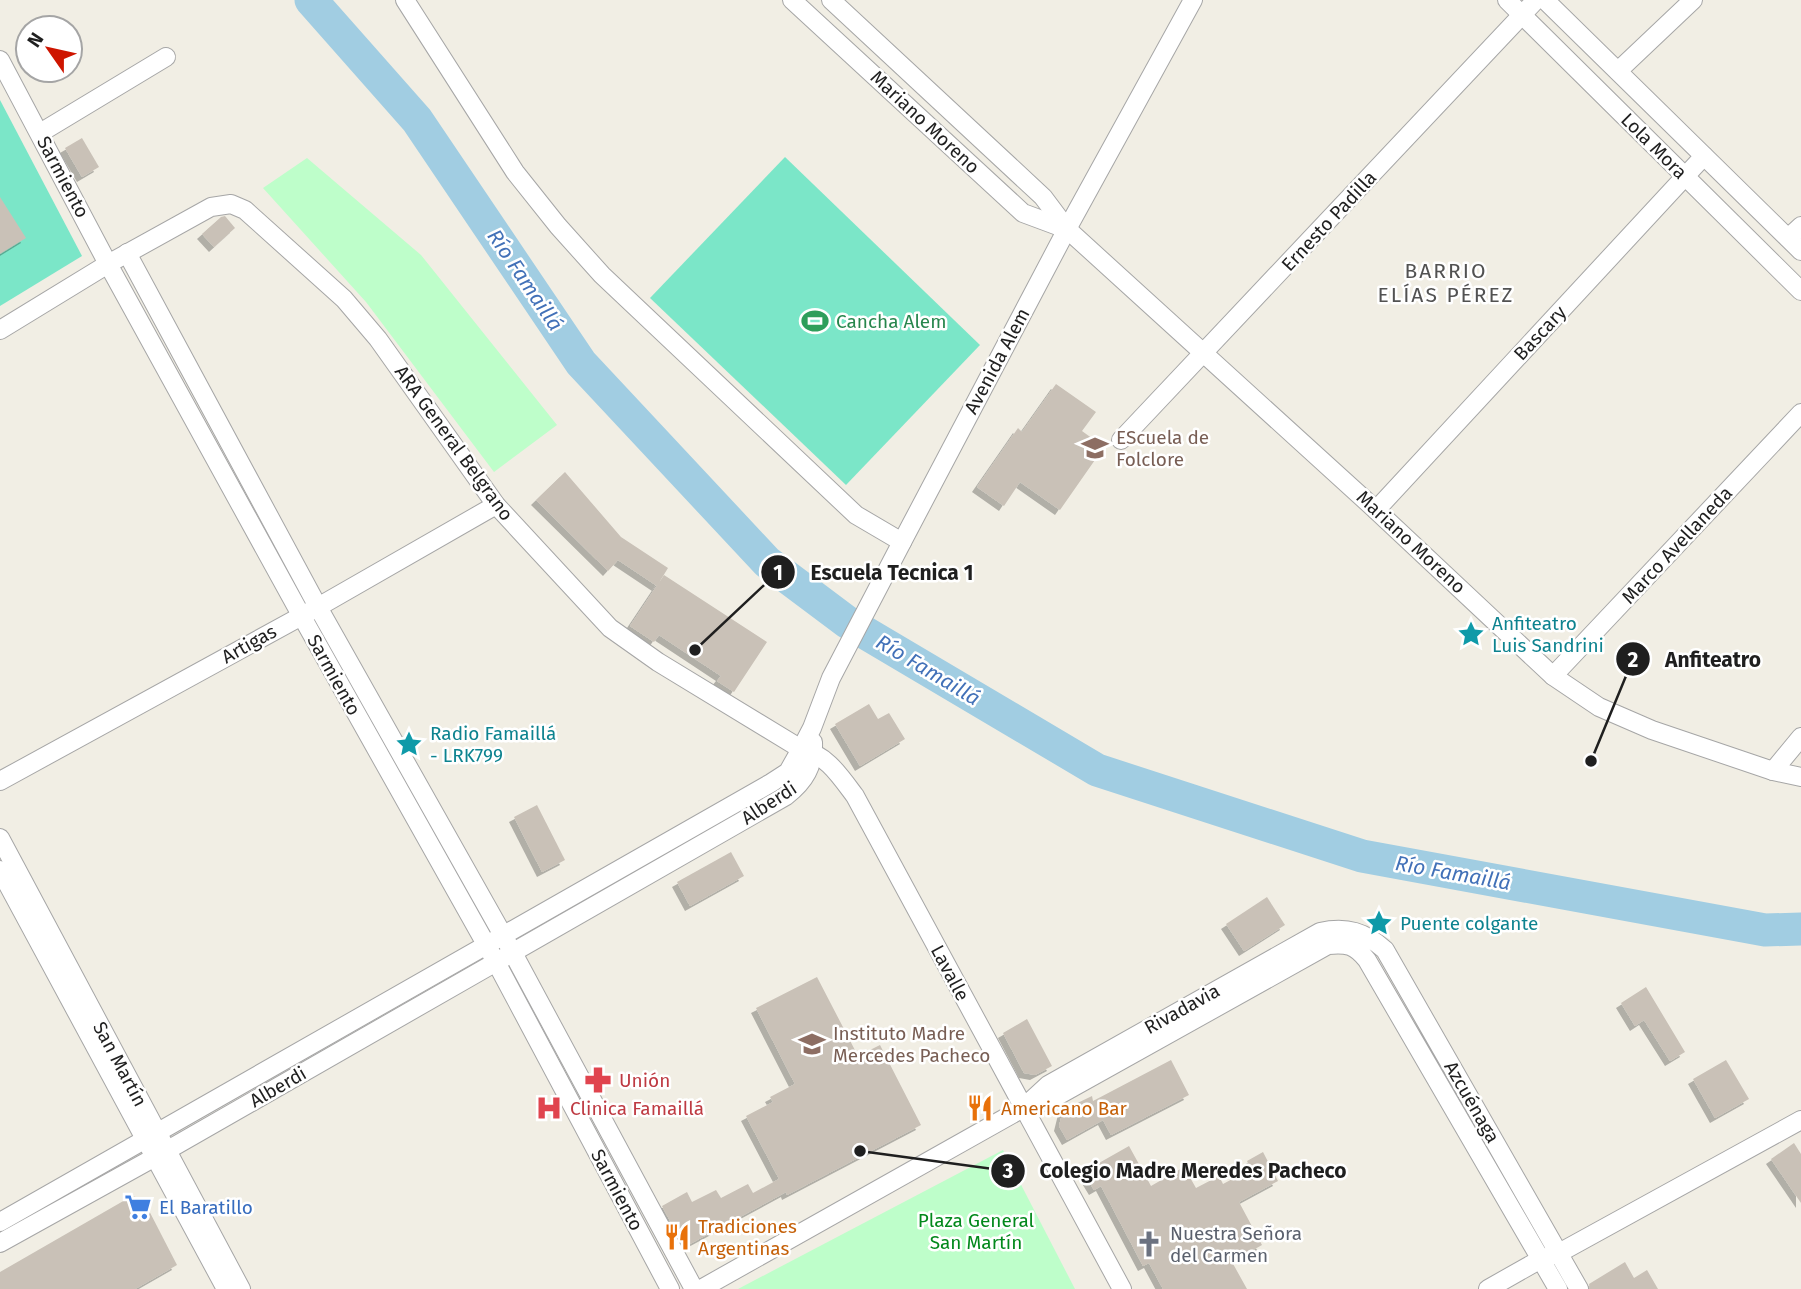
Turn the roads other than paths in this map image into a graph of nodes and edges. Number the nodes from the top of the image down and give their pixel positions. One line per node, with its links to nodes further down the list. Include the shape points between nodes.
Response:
1 (405, 0): 27 (street, via 515,172 602,275 856,515)
2 (792, 0): 16 (street, Mariano Moreno, via 1023,213)
3 (831, 0): 16 (street, Mariano Moreno, via 1044,197)
4 (1193, 0): 16 (street, Avenida Alem)
5 (1507, 0): 9 (street, Lola Mora)
6 (1536, 0): 9 (street, Ernesto Padilla)
7 (1545, 0): 12 (street, Lola Mora)
8 (1693, 0): 12 (street)
9 (1523, 16): 15 (street, Lola Mora); 22 (street, Ernesto Padilla)
10 (166, 57): 13 (street)
11 (0, 60): 13 (street, Sarmiento)
12 (1618, 71): 14 (street, Lola Mora)
13 (40, 133): 19 (street, Sarmiento)
14 (1704, 156): 15 (street, Bascary); 17 (street, Lola Mora)
15 (1685, 176): 20 (street, Lola Mora); 26 (street, Bascary)
16 (1067, 229): 22 (street, Mariano Moreno); 27 (street, Avenida Alem)
17 (1797, 238)
18 (127, 253): 19 (street, ARA General Belgrano); 25 (street, ARA General Belgrano, via 211,207 231,204 245,209 326,281 370,329); 28 (street, Sarmiento)
19 (108, 264): 21 (street, ARA General Belgrano); 29 (street, Sarmiento)
20 (1801, 291)
21 (0, 330)
22 (1204, 352): 24 (street, Ernesto Padilla); 26 (street, Mariano Moreno)
23 (1801, 413): 30 (street, Marco Avellaneda)
24 (1121, 440)
25 (496, 505): 28 (street, Artigas); 33 (street, ARA General Belgrano, via 610,628 658,662)
26 (1376, 510): 30 (street, Mariano Moreno)
27 (898, 549): 31 (street, Avenida Alem, via 831,678)
28 (318, 607): 29 (street, Artigas); 39 (street, Sarmiento)
29 (301, 615): 36 (street, Artigas); 41 (street, Sarmiento)
30 (1553, 676): 34 (street, Mariano Moreno, via 1599,707)
31 (812, 728): 33 (street, Alberdi)
32 (1801, 737): 34 (street)
33 (807, 750): 39 (street, Alberdi, via 771,783); 42 (street, Alberdi, via 811,767 786,796); 44 (street, Lavalle, via 827,761 855,796)
34 (1773, 771): 35 (street, Mariano Moreno)
35 (1801, 777)
36 (0, 781)
37 (0, 838): 46 (street, San Martín)
38 (0, 870): 46 (street, San Martín)
39 (503, 936): 41 (street, Alberdi); 42 (street, Sarmiento)
40 (1350, 937): 44 (street, Rivadavia, via 1052,1099); 50 (street, Azcuénaga, via 1363,933 1385,950); 51 (street, Azcuénaga)
41 (486, 946): 43 (street, Sarmiento); 46 (street, Alberdi)
42 (513, 953): 43 (street, Alberdi); 55 (street, Sarmiento)
43 (496, 962): 47 (street, Alberdi); 54 (street, Sarmiento)
44 (1023, 1108): 56 (street, Rivadavia); 57 (street, Lavalle)
45 (1801, 1120): 50 (street)
46 (151, 1136): 47 (street, San Martín); 48 (street, Alberdi)
47 (160, 1154): 49 (street, Alberdi); 52 (street, San Martín); 53 (street, San Martín)
48 (0, 1222)
49 (0, 1243)
50 (1559, 1253): 51 (street); 60 (street, Azcuénaga)
51 (1541, 1259): 58 (street); 59 (street, Azcuénaga)
52 (226, 1289)
53 (242, 1289)
54 (670, 1289)
55 (694, 1289)
56 (701, 1289)
57 (1122, 1289)
58 (1488, 1289)
59 (1558, 1289)
60 (1580, 1289)

